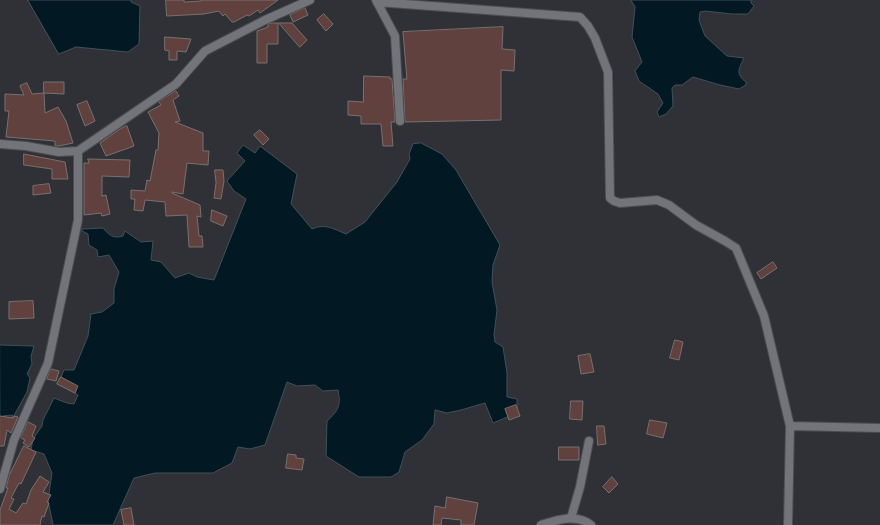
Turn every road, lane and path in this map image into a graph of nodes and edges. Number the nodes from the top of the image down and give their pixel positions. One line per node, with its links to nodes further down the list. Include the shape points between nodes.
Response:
1 (310, 0): 5 (street, via 205,51 176,84)
2 (376, 1): 3 (street, via 395,36); 6 (street, via 580,17 595,38 608,72 610,198 620,203 657,200 736,248 764,316)
3 (400, 121)
4 (0, 144): 5 (street, via 59,152)
5 (78, 151): 9 (street, via 78,220 48,363 14,440)
6 (790, 426): 7 (street); 13 (street)
7 (880, 428)
8 (589, 441): 10 (street, via 580,487)
9 (0, 489)
10 (570, 518): 11 (street); 12 (street, via 585,520)
11 (541, 525)
12 (592, 525)
13 (788, 525)

